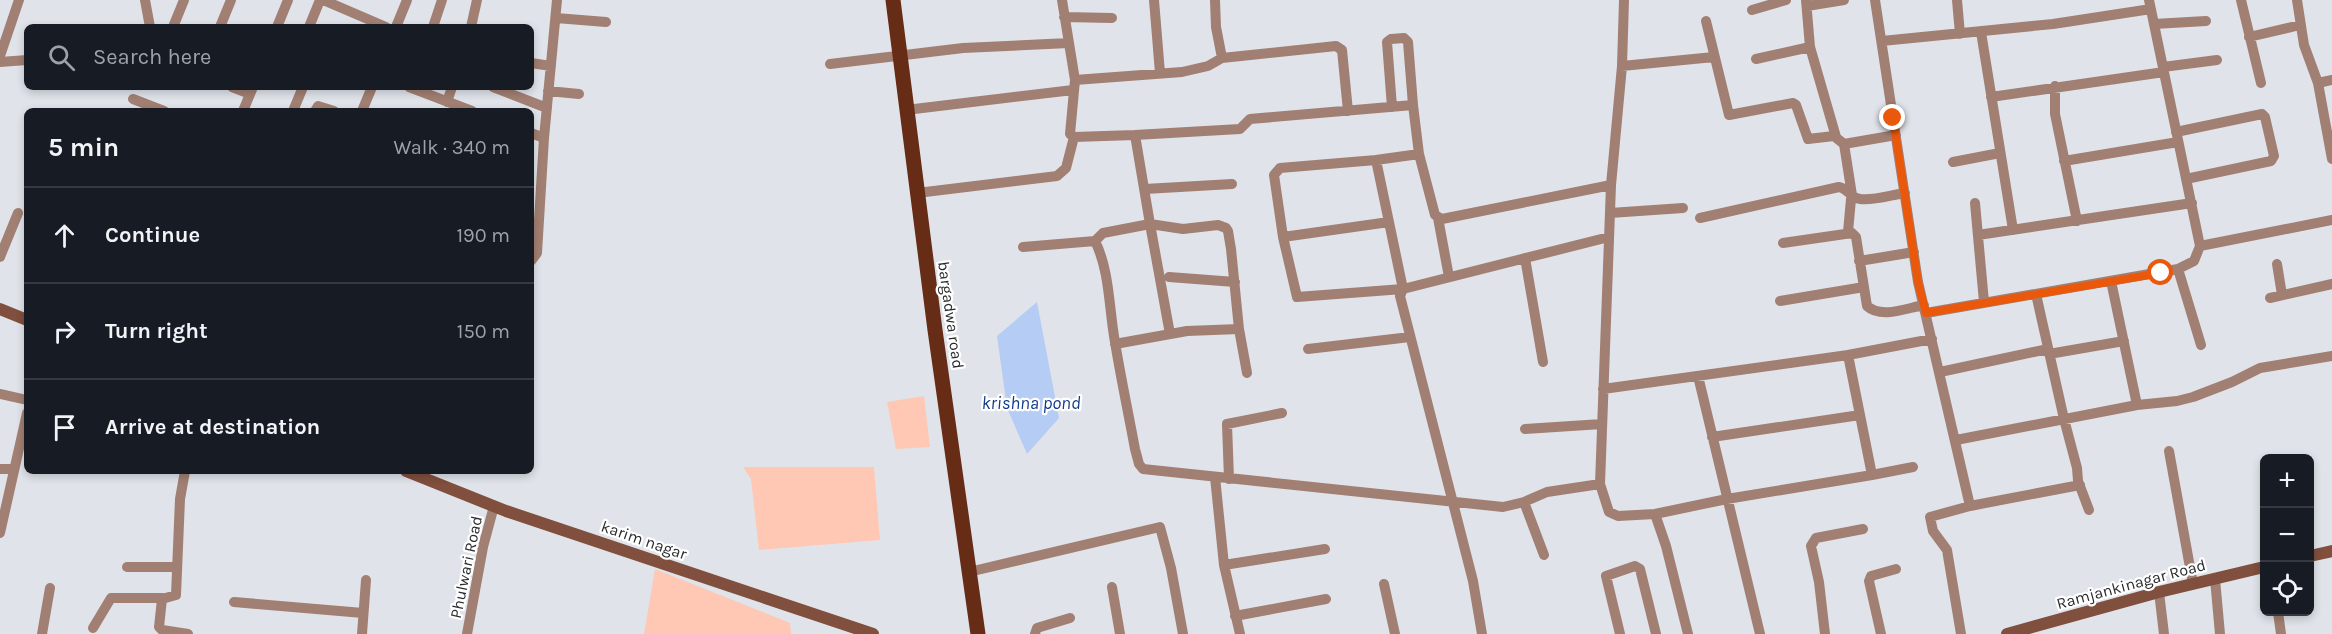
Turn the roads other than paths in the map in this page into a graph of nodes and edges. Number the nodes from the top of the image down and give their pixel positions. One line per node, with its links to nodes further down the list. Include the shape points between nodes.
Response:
1 (17, 0): 48 (street)
2 (145, 0): 32 (street)
3 (184, 0): 33 (street)
4 (231, 0): 34 (street)
5 (288, 0): 35 (street)
6 (321, 0): 30 (street); 36 (street)
7 (407, 0): 37 (street)
8 (442, 0): 38 (street)
9 (477, 0): 39 (street)
10 (557, 0): 26 (street)
11 (893, 0): 49 (main road, bargadwa road)
12 (1062, 0): 25 (street)
13 (1154, 0): 61 (street)
14 (1215, 0): 51 (street)
15 (1624, 0): 59 (street)
16 (1786, 0): 24 (street)
17 (1844, 0): 22 (street)
18 (1875, 0): 45 (street)
19 (1957, 0): 43 (street)
20 (2241, 0): 44 (street)
21 (2297, 0): 41 (street)
22 (1806, 3): 47 (street)
23 (2150, 4): 40 (street); 42 (street, via 2053,24)
24 (1752, 10)
25 (1064, 17): 27 (street); 46 (street)
26 (556, 18): 31 (street); 58 (street)
27 (1112, 18)
28 (1706, 21): 50 (street)
29 (2206, 21): 40 (street)
30 (363, 22)
31 (606, 22)
32 (149, 24)
33 (174, 24)
34 (221, 24)
35 (278, 24)
36 (310, 24)
37 (397, 24)
38 (434, 24)
39 (472, 24)
40 (2154, 24): 60 (street)
41 (2300, 26): 44 (street); 64 (street)
42 (1981, 32): 43 (street); 75 (street)
43 (1960, 34): 45 (street)
44 (2249, 38): 63 (street)
45 (1882, 41): 89 (street)
46 (1069, 43): 49 (street, via 963,48); 65 (street)
47 (1810, 47): 52 (street); 93 (street)
48 (0, 57)
49 (901, 57): 57 (street); 85 (main road, bargadwa road)
50 (1714, 57): 59 (street); 93 (street, via 1729,116 1793,103 1808,139)
51 (1222, 58): 61 (street, via 1208,66); 86 (street, via 1340,47)
52 (1756, 58)
53 (24, 60): 55 (street)
54 (2217, 60): 60 (street)
55 (0, 62)
56 (534, 63): 58 (street)
57 (830, 64)
58 (551, 66): 73 (street)
59 (1622, 66): 102 (street)
60 (2163, 70): 66 (street); 91 (street)
61 (1160, 73): 65 (street)
62 (2332, 80): 64 (street)
63 (2261, 83)
64 (2318, 83): 96 (street)
65 (1074, 85): 85 (street); 90 (street, via 1069,130)
66 (2055, 86): 75 (street); 98 (street, via 2055,114)
67 (302, 90): 82 (street)
68 (371, 90): 83 (street)
69 (420, 90): 77 (street)
70 (452, 90): 77 (street)
71 (501, 90): 84 (street)
72 (251, 91): 81 (street)
73 (548, 91): 74 (street); 84 (street)
74 (579, 94)
75 (1992, 97): 95 (street)
76 (133, 99): 80 (street)
77 (449, 105)
78 (1413, 105): 79 (street); 79 (street, via 1408,42 1404,38 1391,39 1387,42); 94 (street)
79 (1392, 107): 86 (street)
80 (156, 108)
81 (244, 108)
82 (294, 108)
83 (364, 108)
84 (547, 108): 92 (street)
85 (906, 110): 104 (main road, bargadwa road)
86 (1348, 111): 88 (street, via 1250,119 1240,129)
87 (534, 135): 92 (street)
88 (1135, 135): 90 (street); 103 (street)
89 (1896, 135): 93 (street); 105 (street)
90 (1074, 137): 104 (street, via 1066,168 1057,176)
91 (2177, 137): 98 (street); 100 (street); 100 (street, via 2262,114 2274,156 2271,161)
92 (544, 138): 120 (street)
93 (1840, 140): 106 (street)
94 (1419, 153): 97 (street); 112 (street)
95 (2000, 153): 99 (street); 118 (street)
96 (2332, 159)
97 (1376, 160): 116 (street); 122 (street, via 1276,171)
98 (2064, 161): 115 (street)
99 (1953, 162)
100 (2186, 179): 108 (street)
101 (1232, 184): 103 (street)
102 (1611, 185): 111 (street); 112 (street)
103 (1145, 189): 117 (street)
104 (917, 193): 206 (main road, bargadwa road)
105 (1905, 193): 106 (street); 128 (street)
106 (1852, 197): 113 (street, via 1839,187); 119 (street)
107 (1975, 203): 121 (street)
108 (2192, 203): 115 (street); 126 (street)
109 (1683, 208): 111 (street)
110 (18, 213): 129 (street)
111 (1610, 213): 123 (street)
112 (1438, 218): 136 (street)
113 (1700, 218)
114 (2332, 220): 126 (street)
115 (2077, 221): 118 (street)
116 (1389, 222): 122 (street); 141 (street)
117 (1150, 224): 124 (street, via 1103,233); 138 (street, via 1183,229 1218,225 1226,228); 151 (street)
118 (2013, 230): 121 (street)
119 (1848, 232): 125 (street); 132 (street, via 1856,237)
120 (534, 236): 130 (street)
121 (1978, 236): 146 (street)
122 (1283, 237): 141 (street, via 1297,297)
123 (1609, 237): 131 (street); 165 (street)
124 (1095, 241): 127 (street); 155 (street, via 1100,251)
125 (1783, 243)
126 (2200, 246): 134 (street, via 2194,261)
127 (1023, 248)
128 (1914, 252): 132 (street); 148 (street)
129 (0, 257)
130 (534, 257)
131 (1525, 258): 136 (street); 161 (street)
132 (1860, 261): 140 (street)
133 (2277, 264): 143 (street)
134 (2178, 269): 137 (street); 156 (street)
135 (1169, 277): 138 (street)
136 (1449, 277): 141 (street)
137 (2111, 281): 142 (street); 154 (street)
138 (1235, 282): 150 (street)
139 (2332, 284): 143 (street)
140 (1864, 287): 145 (street); 148 (street, via 1867,306 1874,312)
141 (1403, 289): 152 (street, via 1400,296)
142 (2036, 294): 146 (street); 158 (street)
143 (2282, 295): 144 (street)
144 (2270, 298)
145 (1780, 301)
146 (1984, 302): 148 (street)
147 (0, 309): 149 (street)
148 (1925, 309): 153 (street)
149 (24, 319)
150 (1239, 329): 151 (street); 163 (street)
151 (1170, 334): 155 (street)
152 (1410, 337): 157 (street); 189 (street)
153 (1932, 339): 159 (street); 162 (street)
154 (2124, 340): 158 (street); 168 (street)
155 (1115, 344): 184 (street, via 1139,464 1148,471)
156 (2200, 345)
157 (1308, 349)
158 (2049, 351): 162 (street); 171 (street)
159 (1848, 356): 164 (street); 170 (street)
160 (2332, 356): 168 (street, via 2260,368 2193,397)
161 (1543, 362)
162 (1940, 372): 176 (street)
163 (1247, 373)
164 (1698, 376): 165 (street); 175 (street)
165 (1603, 389): 172 (street)
166 (1, 394): 167 (street)
167 (24, 399)
168 (2137, 405): 171 (street)
169 (1282, 413): 185 (street, via 1227,424)
170 (1860, 415): 175 (street); 183 (street)
171 (2064, 418): 176 (street); 187 (street)
172 (1602, 424): 174 (street); 186 (street)
173 (24, 426): 180 (street)
174 (1525, 429)
175 (1712, 437): 188 (street)
176 (1956, 440): 192 (street)
177 (2169, 451): 210 (street)
178 (1913, 467): 183 (street)
179 (0, 469): 180 (street)
180 (14, 469): 196 (street)
181 (184, 474): 203 (street)
182 (414, 474): 191 (street, karim nagar)
183 (1872, 475): 188 (street)
184 (1215, 477): 185 (street); 201 (street)
185 (1229, 479): 189 (street)
186 (1600, 484): 190 (street, via 1547,492); 194 (street, via 1613,515)
187 (2080, 485): 192 (street); 193 (street)
188 (1727, 499): 194 (street); 238 (street)
189 (1452, 502): 190 (street, via 1503,507); 234 (street)
190 (1524, 502): 199 (street)
191 (494, 506): 226 (street, Phulwari Road); 227 (street, karim nagar)
192 (1970, 506): 241 (street, via 1932,515 1930,520 1947,550)
193 (2089, 510)
194 (1655, 514): 237 (street)
195 (1863, 529): 239 (street, via 1812,542)
196 (0, 533)
197 (1325, 549): 201 (street)
198 (2332, 551): 200 (street)
199 (1544, 555)
200 (2314, 555)
201 (1224, 565): 218 (street)
202 (127, 567): 203 (street)
203 (177, 567): 214 (street, via 176,595)
204 (2260, 568): 207 (street, Ramjankinagar Road)
205 (1896, 569): 240 (street, via 1870,576)
206 (969, 572): 228 (main road, bargadwa road); 231 (street, via 1160,527)
207 (2215, 579): 210 (street, Ramjankinagar Road); 244 (street)
208 (366, 580): 217 (street)
209 (1384, 584): 233 (street)
210 (2193, 584): 213 (street, Ramjankinagar Road)
211 (1112, 587): 230 (street)
212 (50, 588): 223 (street)
213 (2159, 592): 222 (street, Ramjankinagar Road); 243 (street)
214 (163, 598): 221 (street, via 111,598); 224 (street, via 160,629)
215 (1326, 599): 218 (street)
216 (234, 602): 217 (street)
217 (363, 613): 225 (street)
218 (1235, 616): 232 (street)
219 (2279, 616): 245 (street)
220 (1070, 618): 229 (street, via 1037,628)
221 (93, 628)
222 (2043, 629): 242 (street, Ramjankinagar Road)
223 (42, 634)
224 (188, 634)
225 (362, 634)
226 (467, 634)
227 (873, 634)
228 (978, 634)
229 (1035, 634)
230 (1120, 634)
231 (1183, 634)
232 (1240, 634)
233 (1395, 634)
234 (1482, 634)
235 (1620, 634): 236 (street, via 1606,576 1635,566 1640,569)
236 (1656, 634)
237 (1688, 634)
238 (1760, 634)
239 (1825, 634)
240 (1881, 634)
241 (1961, 634)
242 (2007, 634)
243 (2164, 634)
244 (2220, 634)
245 (2281, 634)

